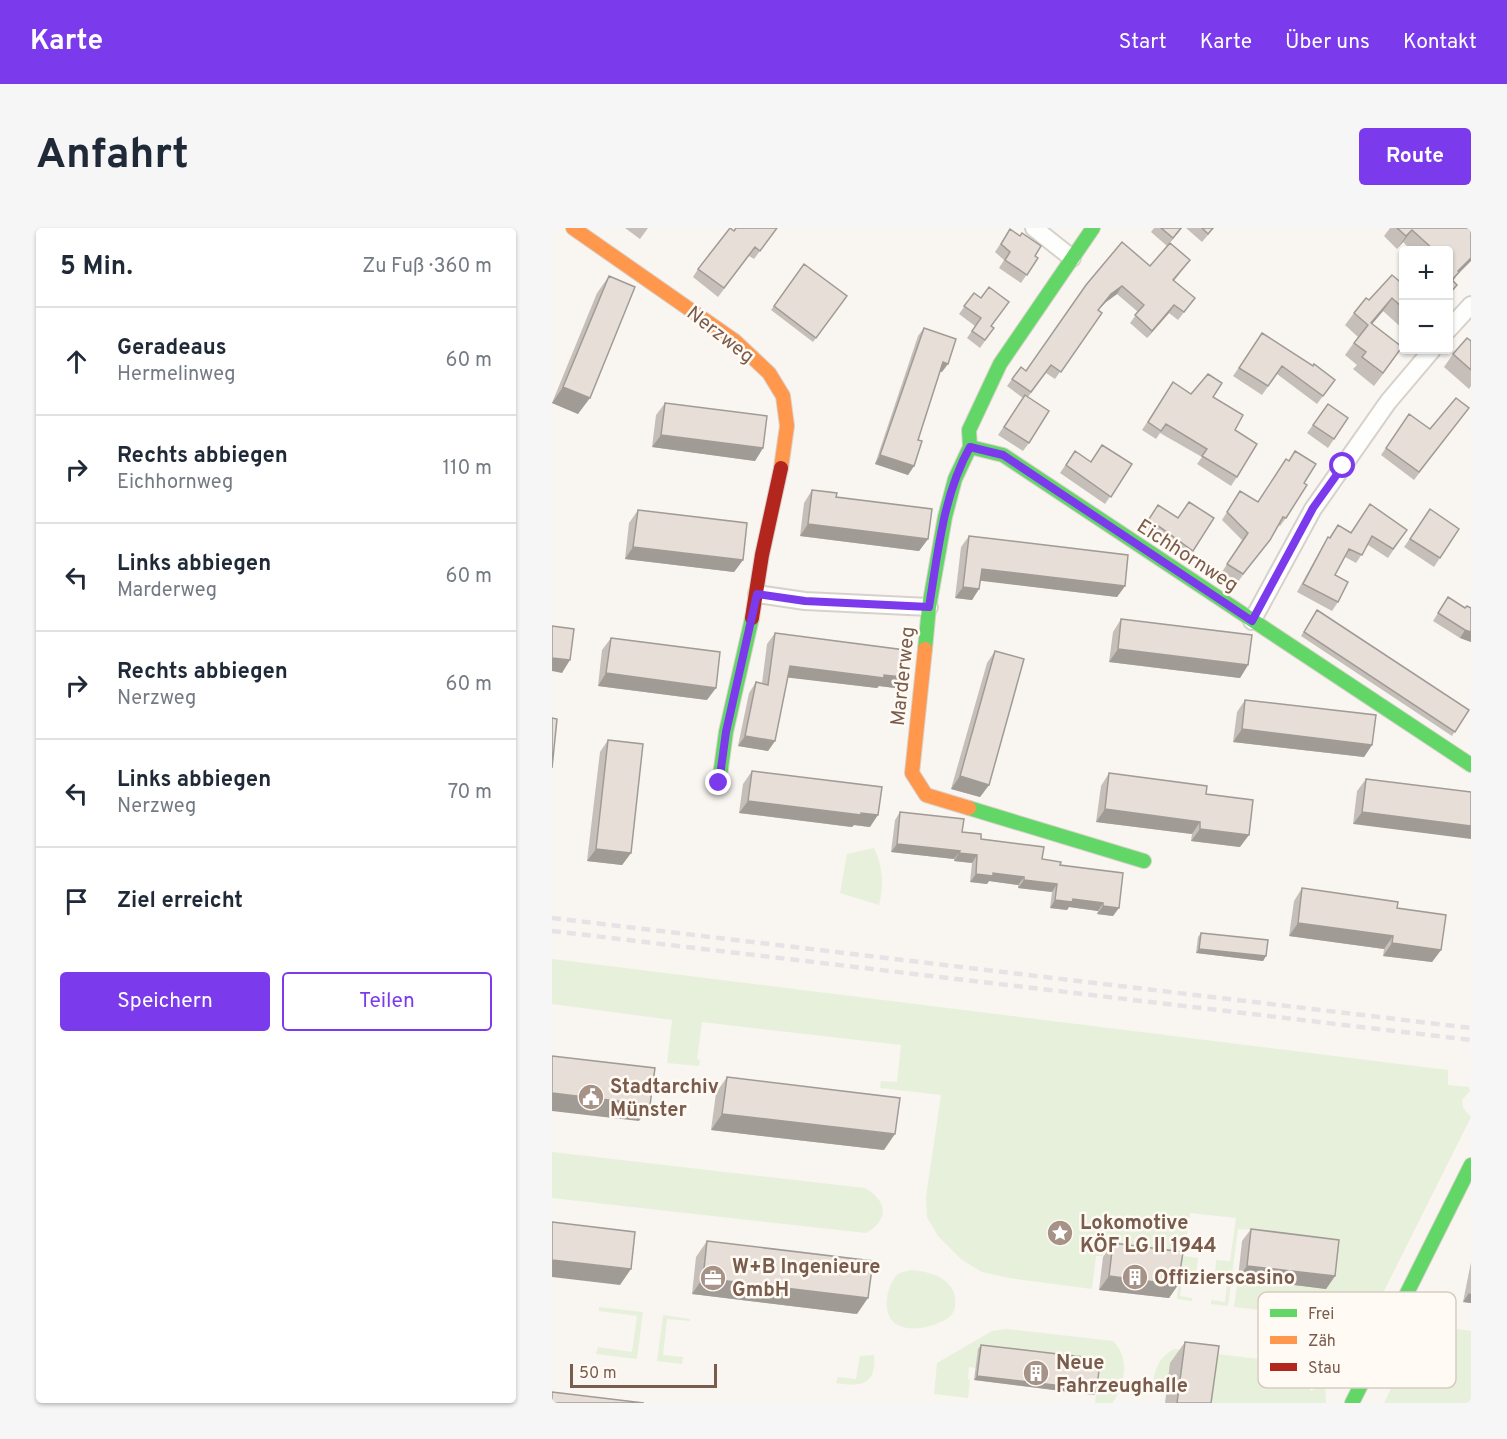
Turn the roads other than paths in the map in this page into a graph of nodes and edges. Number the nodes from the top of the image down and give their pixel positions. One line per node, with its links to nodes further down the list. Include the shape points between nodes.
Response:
1 (573, 228): 9 (street, Nerzweg, via 735,340 769,373 783,396 787,426)
2 (1034, 228): 4 (street)
3 (1093, 228): 4 (street, Marderweg)
4 (1072, 258): 8 (street, Marderweg, via 1000,364 969,430)
5 (1471, 305): 6 (street)
6 (1453, 325)
7 (1429, 354): 11 (street, via 1388,402 1313,508)
8 (970, 447): 10 (street, Marderweg, via 955,479 945,517); 11 (street, Eichhornweg, via 1003,455)
9 (757, 594): 10 (street, via 805,601); 13 (street, Nerzweg, via 726,732)
10 (929, 607): 14 (street, Marderweg, via 912,773 926,795)
11 (1252, 621): 12 (street, Eichhornweg)
12 (1471, 765)
13 (719, 783)
14 (1144, 861)
15 (1471, 1165): 16 (street)
16 (1408, 1292)
17 (1360, 1388): 18 (street)
18 (1352, 1403)

